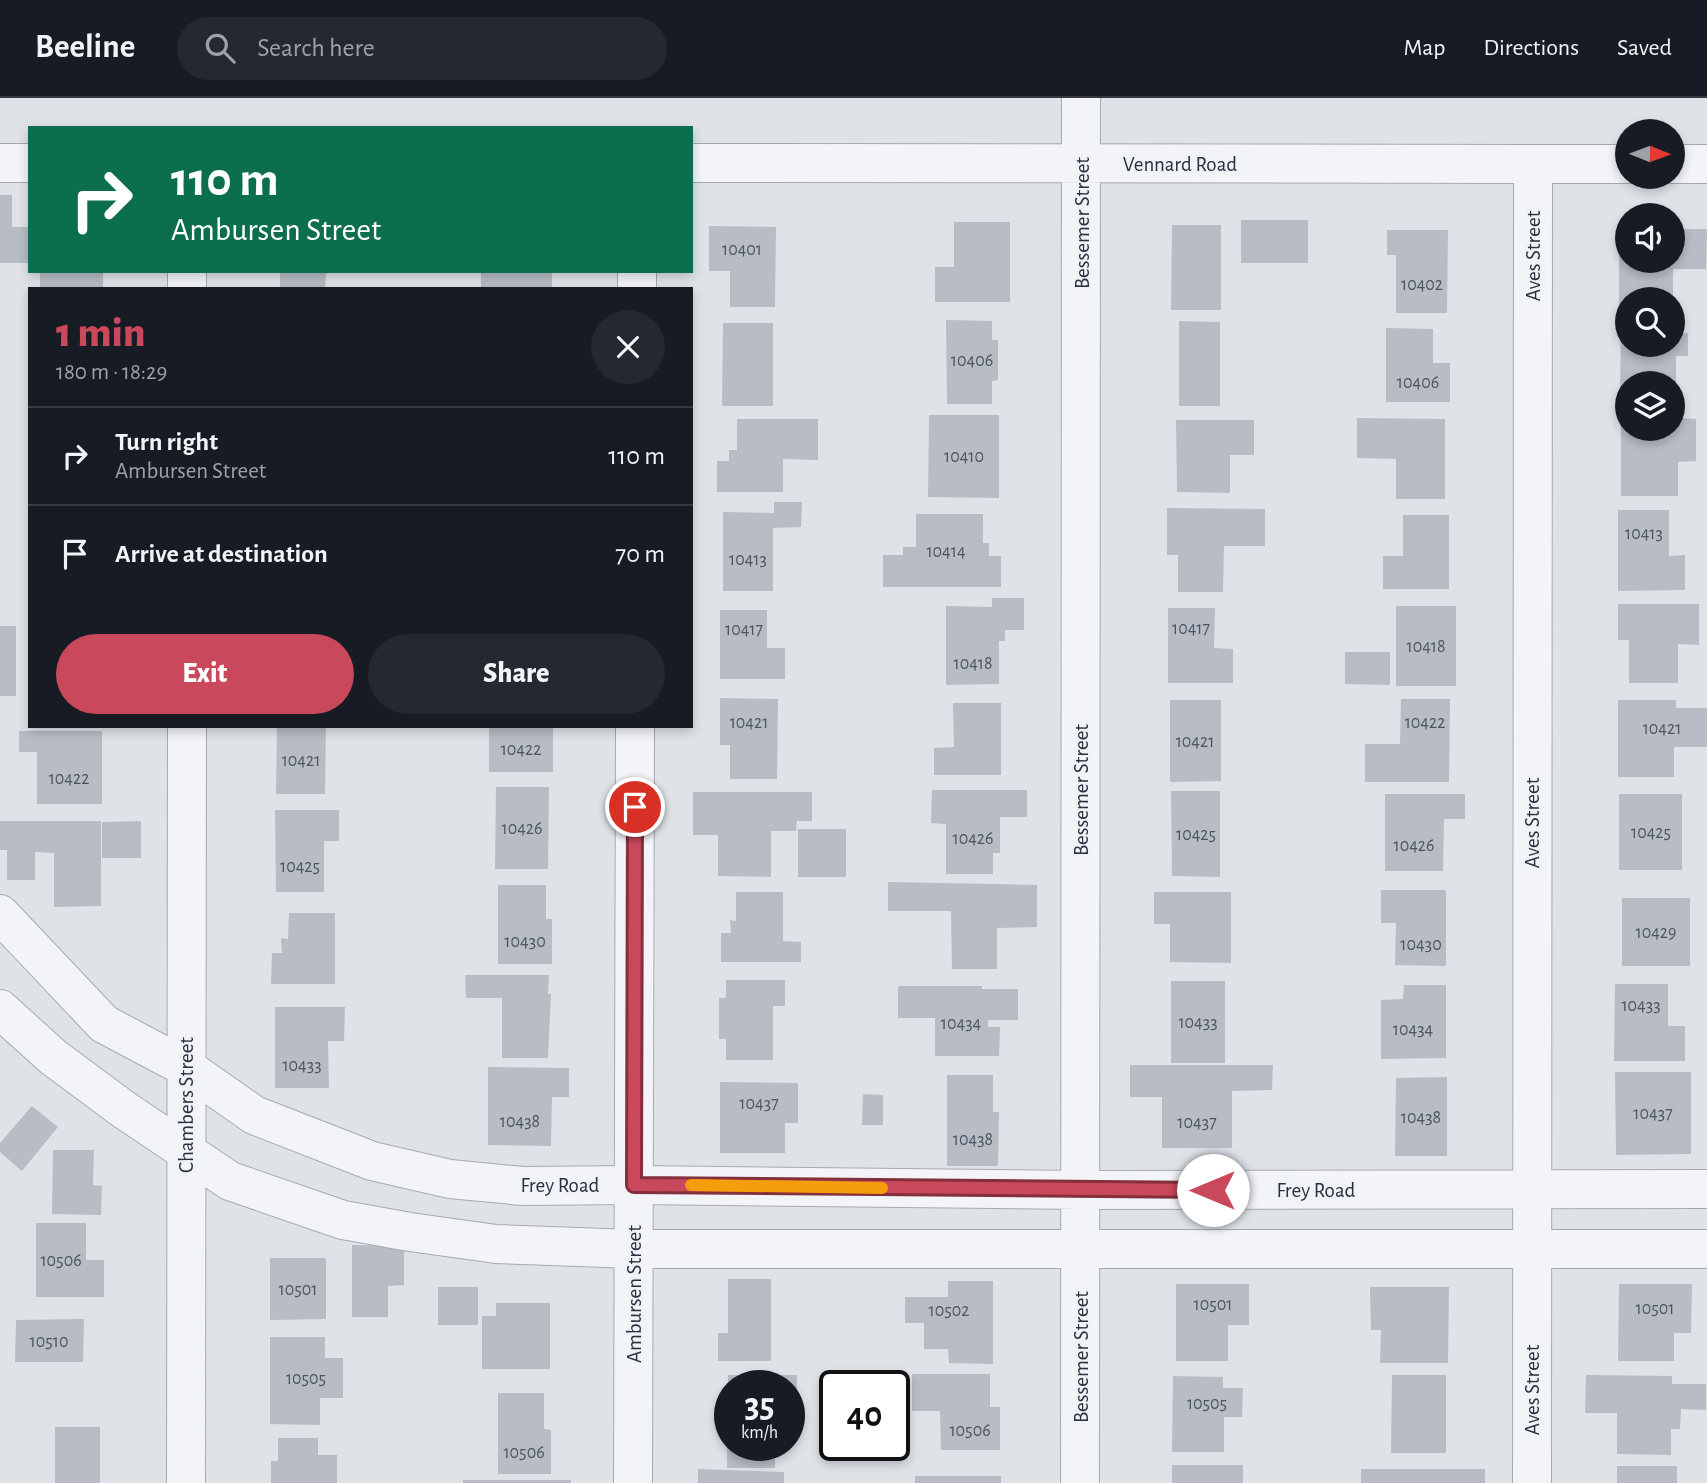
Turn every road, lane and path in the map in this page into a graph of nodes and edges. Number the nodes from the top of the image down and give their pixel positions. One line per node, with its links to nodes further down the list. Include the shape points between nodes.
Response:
1 (1082, 98): 5 (street, Bessemer Street)
2 (0, 163): 3 (street)
3 (28, 163)
4 (693, 163): 5 (street, Vennard Road)
5 (1082, 164): 6 (street, Vennard Road); 19 (street, Bessemer Street)
6 (1533, 164): 7 (street, Vennard Road); 17 (street, Aves Street)
7 (1615, 164)
8 (1685, 164): 9 (street)
9 (1707, 164)
10 (187, 728): 14 (street, Chambers Street)
11 (635, 728): 16 (street, Ambursen Street)
12 (0, 914): 14 (street, Frey Road, via 104,1024)
13 (0, 1009): 15 (street, via 53,1057)
14 (187, 1068): 15 (street, Chambers Street); 16 (street, Frey Road, via 254,1115 372,1161 450,1179 523,1186)
15 (186, 1150): 20 (street, via 230,1181 343,1220 495,1244); 24 (street, Chambers Street)
16 (634, 1185): 19 (street, Frey Road); 20 (street, Ambursen Street)
17 (1532, 1189): 18 (street, Frey Road); 19 (street, Frey Road); 21 (street, Aves Street)
18 (1707, 1189)
19 (1081, 1190): 22 (street, Bessemer Street)
20 (634, 1249): 22 (street); 25 (street, Ambursen Street)
21 (1532, 1249): 22 (street); 23 (street); 27 (street, Aves Street)
22 (1081, 1250): 26 (street, Bessemer Street)
23 (1707, 1250)
24 (186, 1483)
25 (633, 1483)
26 (1080, 1483)
27 (1532, 1483)

